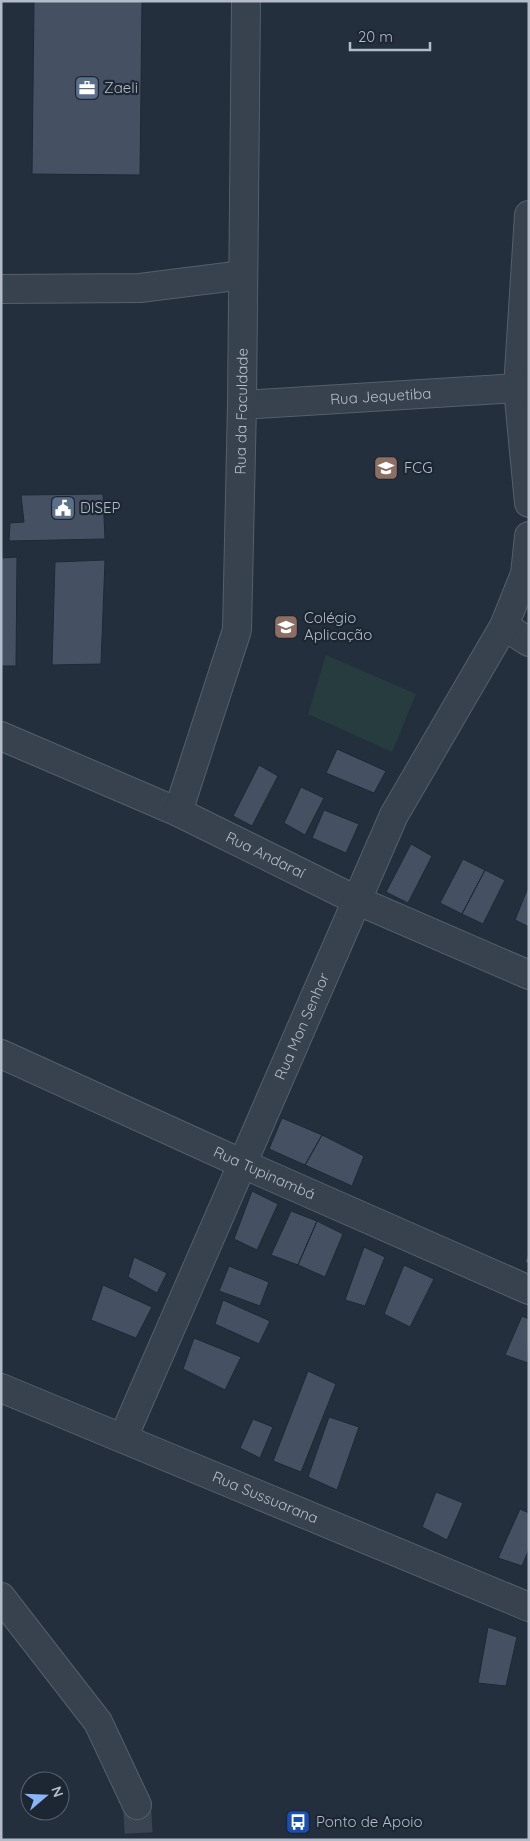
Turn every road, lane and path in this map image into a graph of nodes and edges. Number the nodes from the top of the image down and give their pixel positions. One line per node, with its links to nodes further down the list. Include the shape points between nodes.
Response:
1 (246, 1): 3 (street, Rua da Faculdade)
2 (529, 215): 5 (street)
3 (243, 275): 4 (street, via 140,288); 6 (street, Rua da Faculdade)
4 (1, 289)
5 (518, 388): 6 (street, Rua Jequetiba); 7 (street)
6 (242, 405): 12 (street, Rua da Faculdade, via 237,630)
7 (529, 503)
8 (529, 536): 9 (street, Rua Mon Senhor, via 525,574)
9 (504, 626): 10 (street); 13 (street, Rua Mon Senhor, via 394,815)
10 (529, 642)
11 (1, 736): 12 (street, Rua Andaraí)
12 (178, 812): 13 (street, Rua Andaraí)
13 (356, 900): 14 (street, Rua Andaraí); 16 (street, Rua Mon Senhor)
14 (529, 975)
15 (1, 1054): 16 (street, Rua Tupinambá)
16 (243, 1164): 17 (street, Rua Tupinambá); 19 (street, Rua Mon Senhor)
17 (529, 1290)
18 (1, 1388): 19 (street, Rua Sussuarana)
19 (123, 1438): 21 (street, Rua Sussuarana)
20 (1, 1596): 22 (street, via 98,1722)
21 (529, 1607)
22 (137, 1805)

